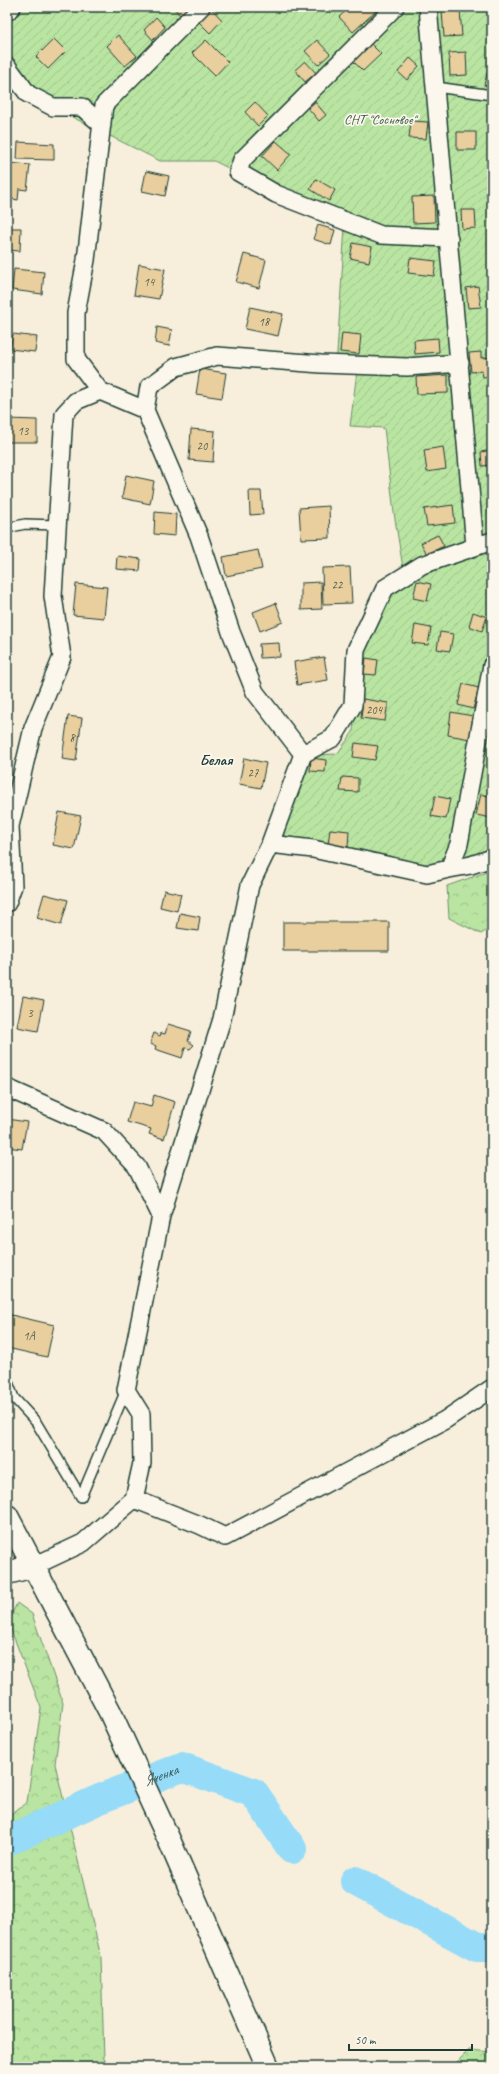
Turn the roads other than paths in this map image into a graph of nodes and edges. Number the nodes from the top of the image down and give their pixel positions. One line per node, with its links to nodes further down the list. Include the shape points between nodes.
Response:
1 (12, 7): 5 (street)
2 (201, 7): 9 (street, via 104,105)
3 (395, 7): 10 (street, via 242,160 238,172 276,194 381,234)
4 (428, 7): 7 (street)
5 (7, 12)
6 (7, 66): 9 (street, via 28,94 53,107 82,107)
7 (436, 87): 8 (lane); 10 (street)
8 (492, 95)
9 (102, 125): 12 (street, via 76,321 76,359)
10 (449, 238): 11 (street)
11 (460, 363): 13 (street, via 406,367 217,356 176,367 149,387); 17 (street)
12 (100, 391): 13 (street); 14 (street, via 76,401 64,414)
13 (145, 410): 19 (street, via 199,536 231,632 255,692)
14 (57, 525): 15 (lane, via 25,524); 23 (street, via 53,596 62,657 33,728 10,826 13,886)
15 (7, 528)
16 (492, 541): 17 (street)
17 (476, 546): 19 (street, via 422,565 385,588 356,650 353,705 333,738)
18 (492, 665): 22 (street, via 459,844)
19 (304, 754): 20 (street)
20 (270, 844): 22 (street, via 313,849 427,874); 25 (street, via 250,885 222,1019)
21 (492, 858): 22 (street, via 471,865)
22 (449, 868)
23 (7, 903)
24 (7, 1088): 25 (street, via 104,1131 137,1167)
25 (161, 1216): 28 (street)
26 (7, 1380): 28 (lane, via 14,1398 36,1422 81,1497)
27 (492, 1388): 29 (street, via 445,1420 225,1537)
28 (126, 1390): 29 (street, via 141,1414 142,1463)
29 (134, 1499): 31 (street, via 83,1543)
30 (7, 1516): 31 (main road)
31 (34, 1566): 32 (main road); 33 (main road, via 110,1712)
32 (7, 1572)
33 (268, 2067)

